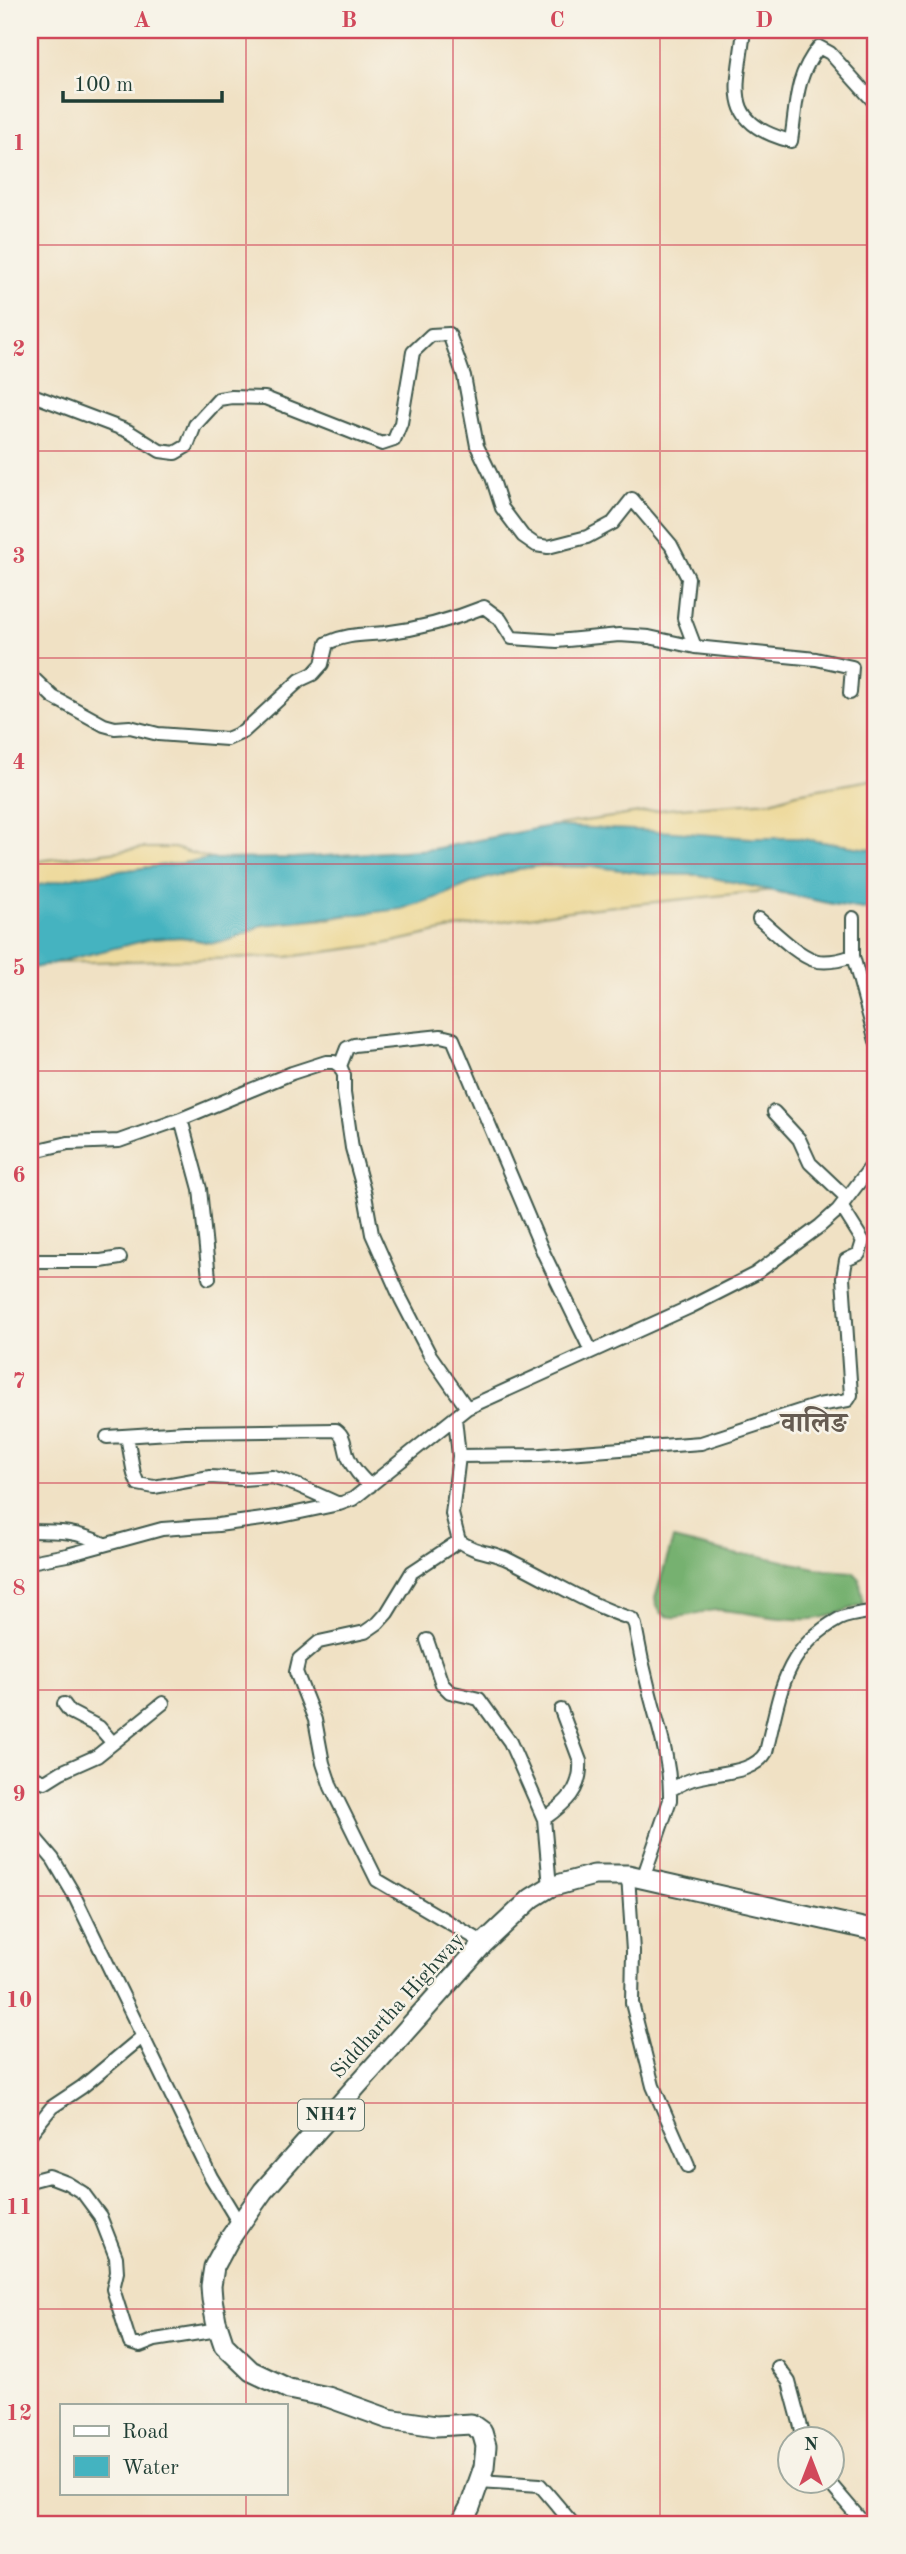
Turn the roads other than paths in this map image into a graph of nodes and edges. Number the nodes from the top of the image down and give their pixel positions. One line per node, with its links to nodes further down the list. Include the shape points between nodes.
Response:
1 (744, 30): 2 (street, via 738,59 738,105 752,126 791,141 799,84 819,47 830,53)
2 (876, 104)
3 (30, 394): 4 (street, via 128,431 160,451 175,453 187,446 195,425 219,399 232,397 265,398 382,444 394,440 401,424 413,352 431,335 449,334 464,376 477,446 502,508 523,537 548,547 587,537 613,523 632,499 671,545 688,578 684,618)
4 (695, 647): 5 (street, via 620,635 557,641 512,638 500,619 484,607 448,621 342,636 327,643 322,664 313,674 227,740 115,729 53,697); 6 (street, via 852,667)
5 (30, 674)
6 (850, 693)
7 (853, 918): 9 (street)
8 (759, 919): 9 (street, via 814,960)
9 (853, 956): 10 (street)
10 (876, 1041)
11 (341, 1066): 13 (street, via 326,1062 292,1073); 20 (street, via 347,1048 354,1045 453,1038 544,1254); 21 (street, via 352,1148 372,1234 430,1355)
12 (774, 1112): 16 (street)
13 (181, 1119): 14 (street, via 119,1140 68,1143); 19 (street, via 200,1189)
14 (30, 1152)
15 (876, 1160): 16 (street)
16 (844, 1202): 20 (street, via 820,1226 755,1274); 25 (street, via 863,1241 859,1254 846,1260 844,1278 848,1400 818,1405 701,1443 552,1454)
17 (121, 1258): 18 (street)
18 (30, 1261)
19 (209, 1278)
20 (591, 1351): 21 (street)
21 (467, 1408): 22 (street)
22 (455, 1418): 25 (street); 26 (street)
23 (127, 1436): 24 (street); 26 (street, via 336,1430 357,1474); 27 (street, via 138,1483 154,1487 210,1477 272,1477)
24 (107, 1437)
25 (459, 1455): 29 (street, via 452,1514)
26 (370, 1486): 27 (street)
27 (339, 1504): 30 (street, via 218,1525 169,1527)
28 (30, 1531): 30 (street, via 61,1530)
29 (459, 1541): 39 (street, via 472,1550 508,1559 586,1601 632,1619 669,1767); 45 (street, via 412,1572 378,1623 365,1632 319,1642 299,1659 296,1672 315,1720 331,1787 377,1880)
30 (104, 1544): 31 (street)
31 (30, 1562)
32 (876, 1611): 39 (street, via 840,1619 805,1645 790,1664 762,1759)
33 (427, 1640): 40 (street, via 442,1684 450,1692 479,1699 510,1742)
34 (64, 1703): 37 (street)
35 (163, 1703): 37 (street)
36 (561, 1710): 40 (street, via 581,1769 574,1794)
37 (112, 1742): 38 (street, via 97,1756 45,1782)
38 (30, 1776)
39 (670, 1790): 42 (street, via 670,1800)
40 (544, 1819): 43 (street)
41 (30, 1832): 46 (street, via 73,1893)
42 (636, 1877): 43 (highway, Siddhartha Highway / NH47, via 594,1875); 44 (highway, Siddhartha Highway / NH47); 48 (street, via 632,2003 653,2086)
43 (550, 1887): 45 (highway, Siddhartha Highway / NH47)
44 (876, 1931)
45 (484, 1942): 50 (highway, Siddhartha Highway / NH47, via 263,2191)
46 (142, 2037): 47 (street, via 52,2107); 50 (street, via 211,2177)
47 (30, 2134)
48 (688, 2165)
49 (30, 2181): 51 (street, via 49,2176 68,2183 83,2193 100,2216 116,2258 113,2289 130,2343 140,2346)
50 (240, 2225): 51 (highway, Siddhartha Highway / NH47, via 214,2267 211,2286)
51 (218, 2330): 54 (highway, Siddhartha Highway / NH47, via 224,2345 251,2371 289,2389 328,2397 389,2419 436,2426 471,2424 482,2432 486,2446)
52 (778, 2367): 53 (street, via 789,2382)
53 (800, 2424)
54 (479, 2480): 56 (highway, Siddhartha Highway / NH47); 57 (street, via 540,2485)
55 (839, 2494): 58 (street, via 860,2519)
56 (461, 2524)
57 (573, 2524)
58 (874, 2524)

